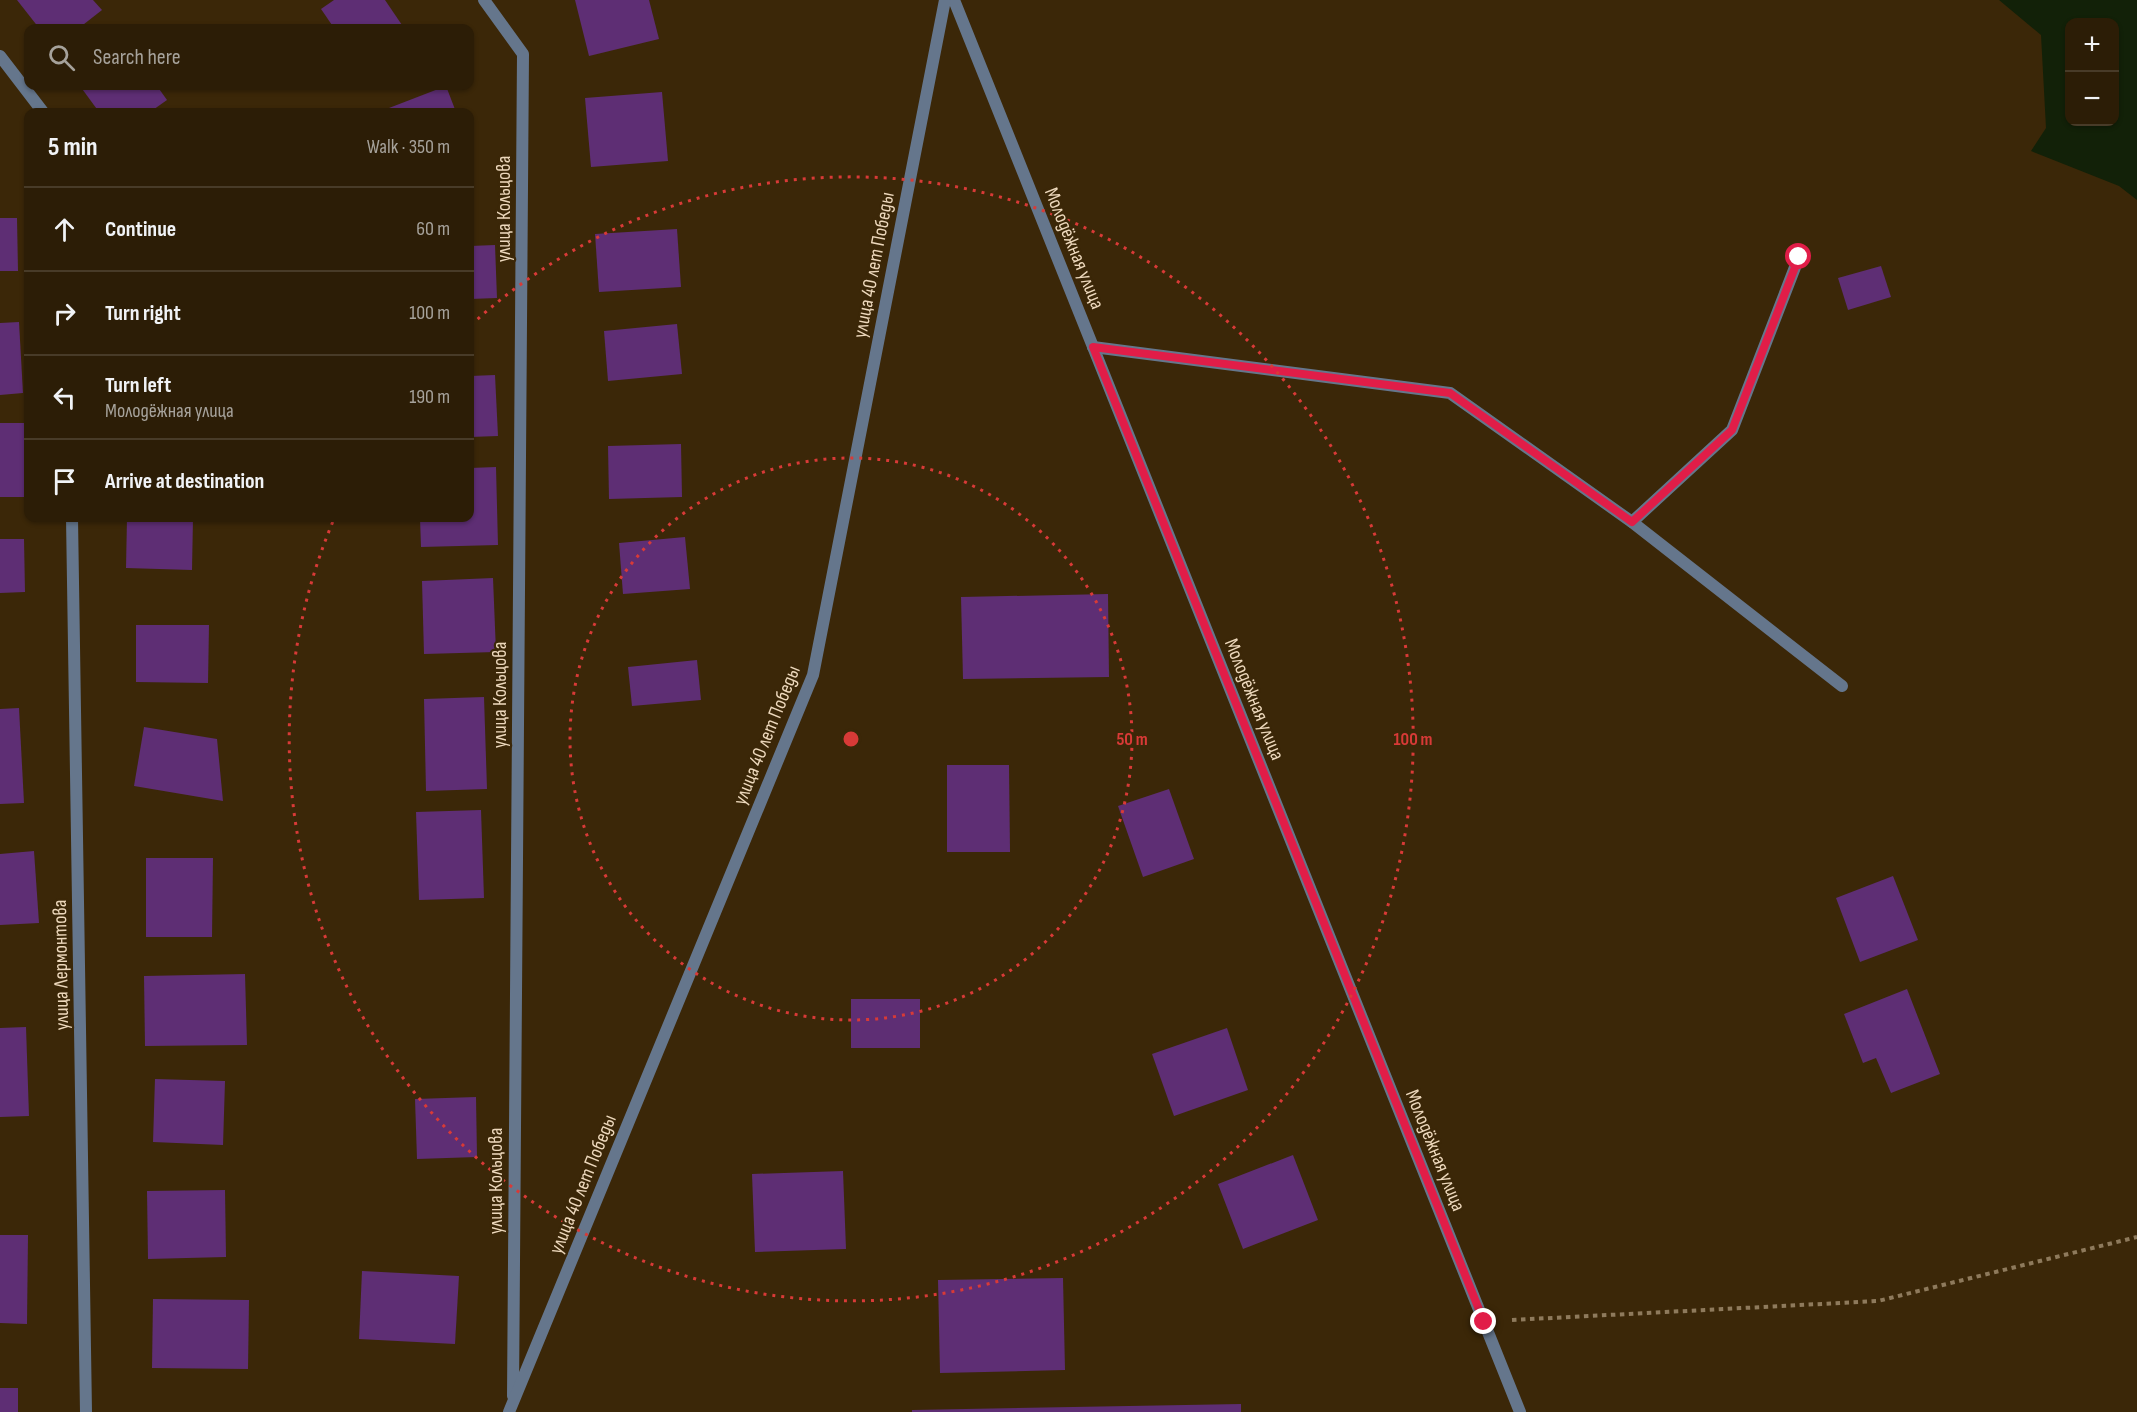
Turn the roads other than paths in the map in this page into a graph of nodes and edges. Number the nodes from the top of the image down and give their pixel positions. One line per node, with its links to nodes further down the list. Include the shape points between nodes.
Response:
1 (484, 0): 13 (street, улица Кольцова, via 523,54)
2 (945, 0): 13 (street, улица 40 лет Победы, via 813,675)
3 (954, 0): 9 (street, Молодёжная улица)
4 (0, 56): 5 (street)
5 (24, 87)
6 (26, 90): 7 (street)
7 (40, 108)
8 (1799, 257): 11 (street, via 1732,430)
9 (1093, 347): 11 (street, via 1450,393); 15 (street, Молодёжная улица)
10 (72, 522): 14 (street, улица Лермонтова)
11 (1632, 522): 12 (street)
12 (1842, 686)
13 (511, 1408)
14 (86, 1412)
15 (1520, 1412)

